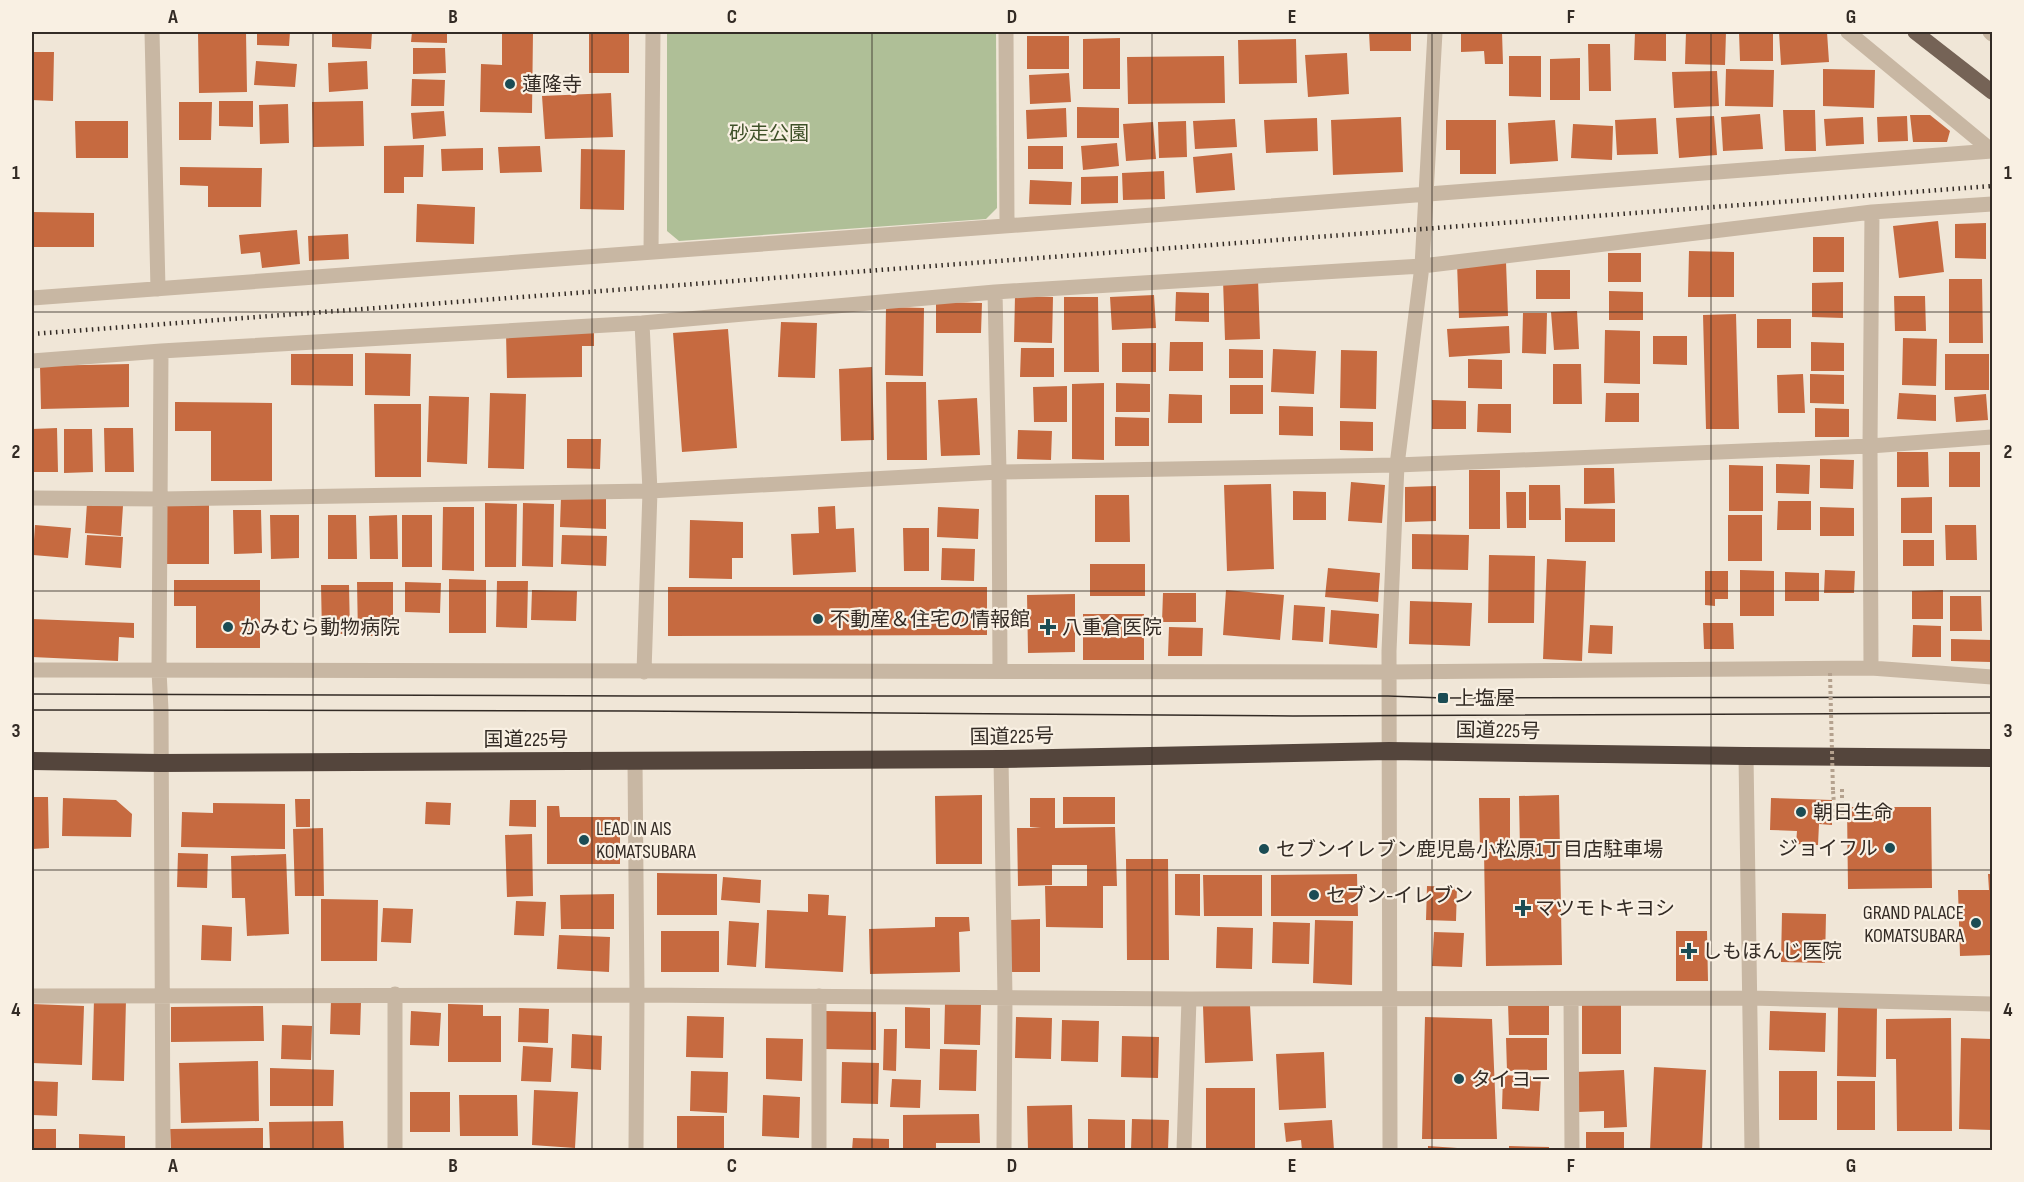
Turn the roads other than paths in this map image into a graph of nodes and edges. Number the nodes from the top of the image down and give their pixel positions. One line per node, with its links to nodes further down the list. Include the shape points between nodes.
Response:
1 (152, 32): 15 (street)
2 (652, 32): 13 (street)
3 (1006, 32): 12 (street)
4 (1435, 32): 9 (street)
5 (1848, 32): 8 (street)
6 (1915, 32): 7 (main road)
7 (1992, 92)
8 (1992, 151): 9 (street)
9 (1426, 195): 12 (street); 14 (street)
10 (1992, 204): 11 (street)
11 (1872, 212): 14 (street); 22 (street)
12 (1007, 225): 13 (street)
13 (651, 251): 15 (street)
14 (1422, 266): 16 (street); 23 (street)
15 (158, 289): 17 (street)
16 (995, 292): 18 (street); 24 (street)
17 (32, 298)
18 (642, 323): 19 (street); 25 (street)
19 (161, 351): 20 (street); 27 (street)
20 (32, 361)
21 (1992, 436): 22 (street)
22 (1870, 446): 23 (street); 28 (street)
23 (1397, 465): 24 (street); 33 (street)
24 (999, 472): 25 (street); 31 (street)
25 (650, 491): 27 (street); 32 (street)
26 (32, 498): 27 (street)
27 (160, 499): 30 (street)
28 (1871, 668): 33 (street); 34 (street)
29 (32, 670): 30 (street)
30 (159, 671): 32 (street); 41 (street)
31 (1000, 671): 32 (street); 33 (street)
32 (644, 672)
33 (1388, 672): 35 (street)
34 (1992, 677)
35 (1389, 751): 36 (highway, 国道225号); 38 (highway, 国道225号); 48 (street)
36 (1746, 756): 37 (highway, 国道225号); 49 (street)
37 (1992, 758)
38 (1001, 759): 40 (highway, 国道225号); 47 (street)
39 (32, 761): 41 (highway, 国道225号)
40 (635, 761): 41 (highway, 国道225号); 43 (street)
41 (160, 763): 45 (street)
42 (394, 994): 43 (street); 45 (street); 54 (street)
43 (637, 995): 46 (street); 55 (street)
44 (32, 996): 45 (street)
45 (162, 996): 53 (street)
46 (819, 996): 47 (street); 56 (street)
47 (1005, 997): 50 (street); 57 (street)
48 (1390, 998): 50 (street); 51 (street); 59 (street)
49 (1750, 998): 51 (street); 52 (street); 61 (street)
50 (1189, 999): 58 (street)
51 (1571, 999): 60 (street)
52 (1992, 1004)
53 (163, 1150)
54 (395, 1150)
55 (636, 1150)
56 (819, 1150)
57 (1004, 1150)
58 (1184, 1150)
59 (1390, 1150)
60 (1572, 1150)
61 (1752, 1150)

